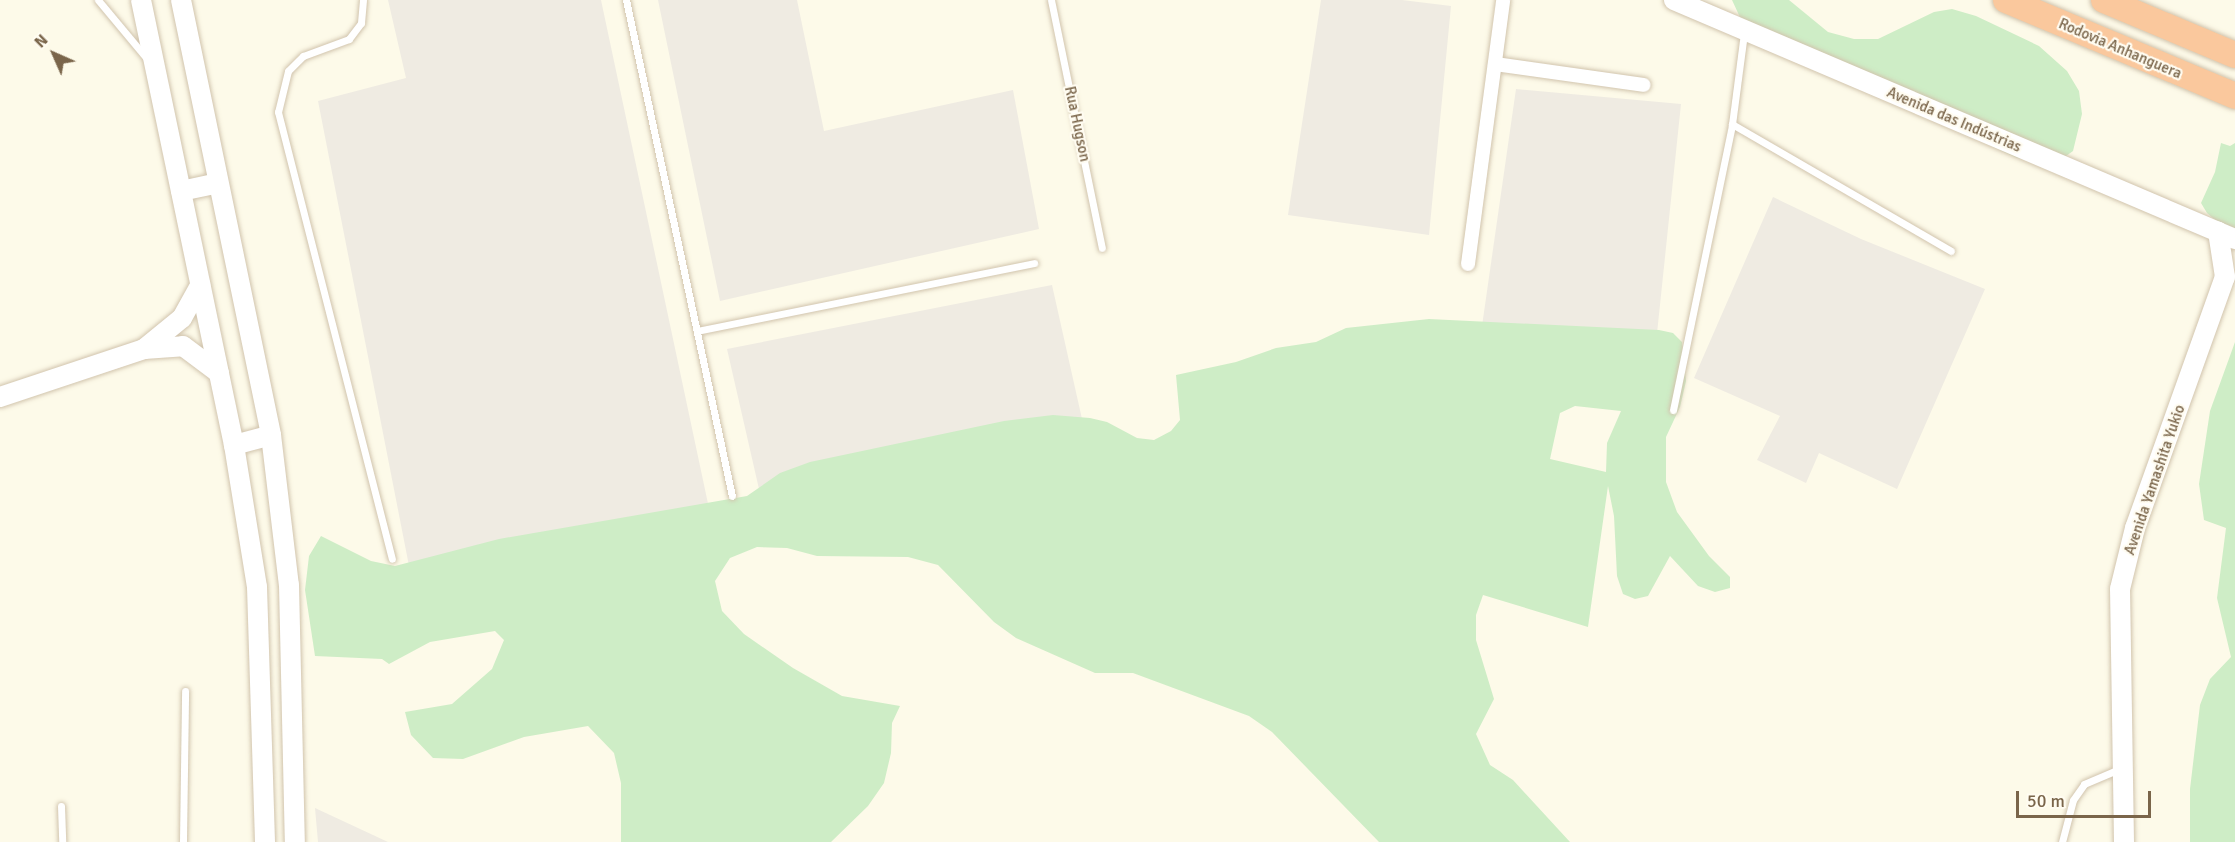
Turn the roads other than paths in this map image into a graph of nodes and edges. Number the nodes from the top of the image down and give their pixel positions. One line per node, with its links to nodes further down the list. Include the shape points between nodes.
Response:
1 (98, 0): 14 (lane)
2 (141, 0): 14 (main road)
3 (181, 0): 18 (main road)
4 (363, 0): 34 (lane, via 361,22 349,39 303,56 288,71 279,112)
5 (626, 0): 26 (lane)
6 (1051, 0): 21 (lane, Rua Hugson)
7 (1503, 0): 13 (street)
8 (1674, 0): 11 (main road, Avenida das Indústrias)
9 (2006, 0): 16 (highway, Rodovia Anhanguera)
10 (2104, 0): 12 (highway)
11 (1744, 30): 17 (lane); 20 (main road, Avenida das Indústrias)
12 (2235, 55)
13 (1495, 64): 15 (street); 24 (street)
14 (156, 69): 19 (main road)
15 (1644, 85)
16 (2235, 96)
17 (1732, 124): 22 (lane); 30 (lane)
18 (218, 183): 19 (main road); 31 (main road)
19 (181, 191): 25 (main road)
20 (2227, 236): 36 (main road, Avenida Yamashita Yukio, via 2225,277 2135,528 2120,589)
21 (1102, 248)
22 (1951, 251)
23 (1034, 263): 26 (lane)
24 (1468, 264)
25 (200, 285): 27 (main road, via 182,318); 28 (main road)
26 (697, 331): 33 (lane)
27 (144, 349): 28 (main road, via 183,346); 29 (main road)
28 (219, 373): 32 (main road)
29 (0, 397)
30 (1673, 410)
31 (271, 435): 32 (main road); 41 (main road, via 289,585)
32 (234, 445): 40 (main road, via 257,587)
33 (732, 496)
34 (392, 559)
35 (185, 691): 39 (lane)
36 (2122, 768): 42 (lane, via 2084,784 2073,800); 43 (main road, Avenida Yamashita Yukio)
37 (61, 806): 38 (lane)
38 (62, 842)
39 (183, 842)
40 (265, 842)
41 (295, 842)
42 (2062, 842)
43 (2124, 842)

